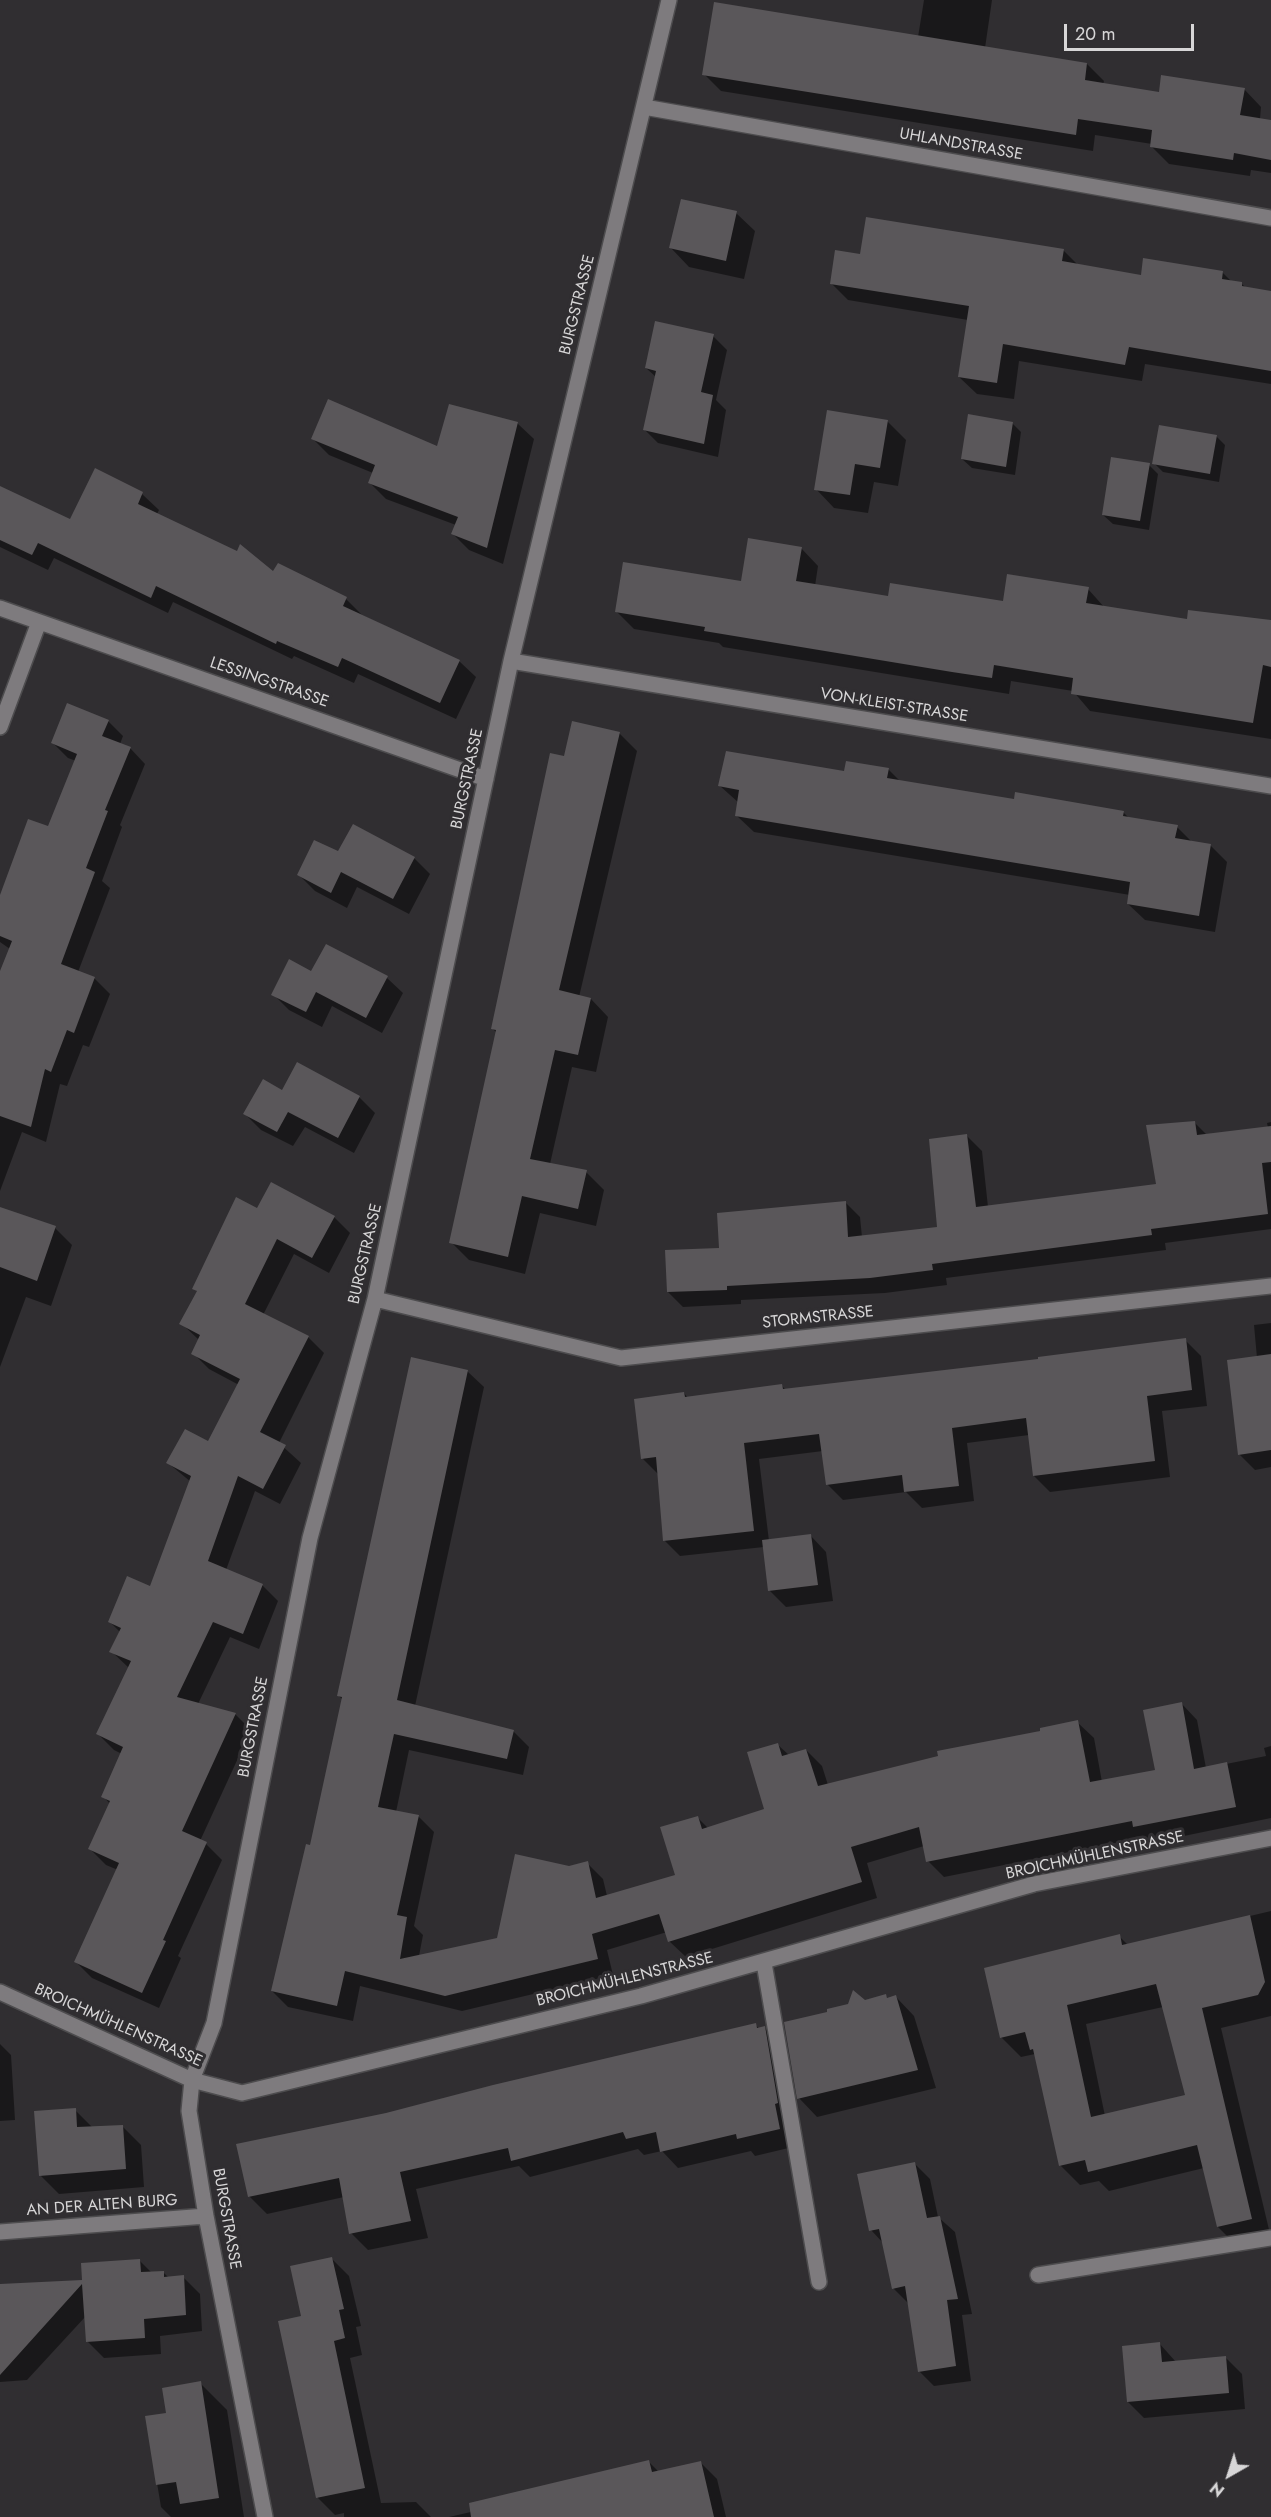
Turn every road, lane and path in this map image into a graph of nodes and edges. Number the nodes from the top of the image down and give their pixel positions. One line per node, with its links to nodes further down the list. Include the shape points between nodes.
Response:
1 (669, 0): 2 (street, BURGSTRASSE)
2 (644, 107): 3 (street, UHLANDSTRASSE); 6 (street, BURGSTRASSE)
3 (1271, 218)
4 (0, 608): 5 (street, LESSINGSTRASSE)
5 (39, 622): 7 (street); 8 (street, LESSINGSTRASSE)
6 (511, 661): 8 (street, BURGSTRASSE); 9 (street, VON-KLEIST-STRASSE)
7 (0, 727)
8 (486, 778): 11 (street, BURGSTRASSE)
9 (1271, 786)
10 (1271, 1286): 11 (street, STORMSTRASSE, via 621,1359)
11 (375, 1299): 15 (street, BURGSTRASSE, via 310,1538 214,2023)
12 (1271, 1838): 13 (street, BROICHMÜHLENSTRASSE, via 1034,1884)
13 (764, 1963): 15 (street, BROICHMÜHLENSTRASSE, via 242,2093); 20 (street)
14 (0, 1992): 15 (street, BROICHMÜHLENSTRASSE)
15 (192, 2080): 16 (street, BURGSTRASSE, via 189,2111)
16 (206, 2216): 17 (street, AN DER ALTEN BURG); 21 (street, BURGSTRASSE)
17 (0, 2232)
18 (1271, 2238): 19 (street)
19 (1038, 2275)
20 (819, 2282)
21 (265, 2517)

